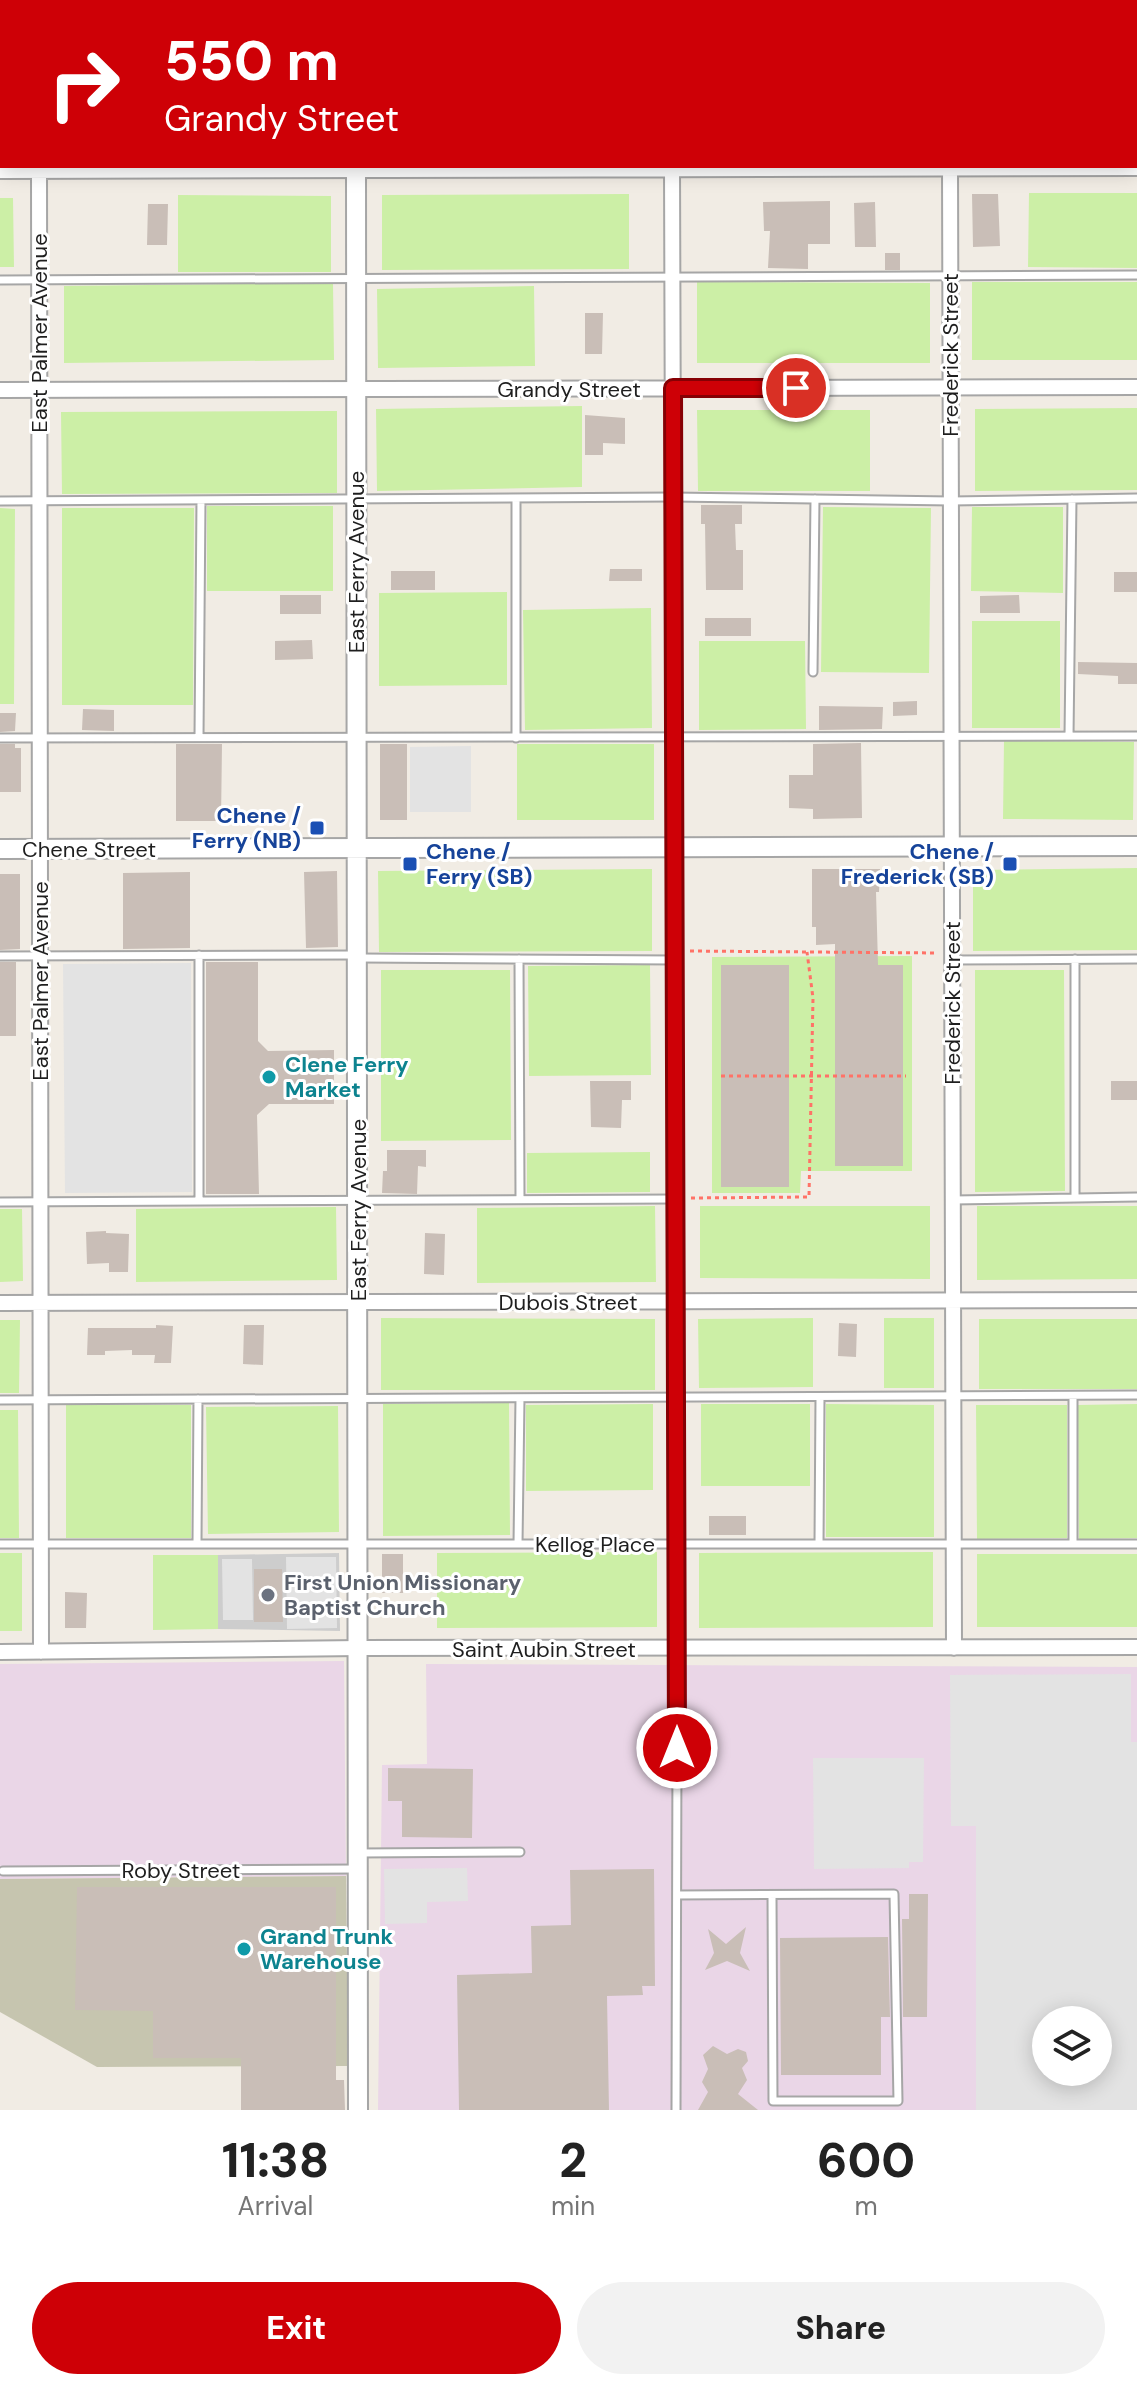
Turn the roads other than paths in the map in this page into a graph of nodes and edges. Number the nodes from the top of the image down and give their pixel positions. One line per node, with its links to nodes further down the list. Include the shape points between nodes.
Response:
1 (39, 168): 2 (street); 5 (street); 11 (street, East Palmer Avenue)
2 (356, 168): 3 (street); 9 (street, East Ferry Avenue)
3 (672, 168): 8 (street)
4 (950, 168): 7 (street, Frederick Street)
5 (0, 171)
6 (1137, 275): 7 (lane)
7 (950, 277): 8 (lane); 14 (street, Frederick Street)
8 (673, 278): 9 (lane); 13 (street)
9 (356, 279): 11 (lane); 15 (street, East Ferry Avenue)
10 (0, 280): 11 (lane)
11 (39, 280): 17 (street, East Palmer Avenue)
12 (1137, 387): 14 (street, Grandy Street)
13 (673, 388): 14 (street, Grandy Street); 15 (street, Grandy Street); 18 (street)
14 (950, 388): 27 (street, Frederick Street)
15 (356, 389): 17 (street, Grandy Street); 21 (street, East Ferry Avenue)
16 (0, 390): 17 (street, Grandy Street)
17 (39, 390): 26 (street, East Palmer Avenue)
18 (673, 497): 19 (lane); 22 (lane); 31 (street)
19 (516, 498): 21 (lane); 37 (lane)
20 (1137, 498): 23 (lane)
21 (356, 499): 24 (lane); 30 (street, East Ferry Avenue)
22 (815, 499): 27 (lane); 28 (lane)
23 (1072, 499): 27 (lane); 32 (lane)
24 (201, 500): 26 (lane); 34 (lane)
25 (0, 501): 26 (lane)
26 (39, 501): 36 (street, East Palmer Avenue)
27 (951, 501): 29 (street, Frederick Street)
28 (813, 672)
29 (951, 735): 31 (lane); 32 (lane); 38 (street, Frederick Street)
30 (357, 736): 34 (lane); 37 (lane); 41 (street, East Ferry Avenue)
31 (674, 736): 37 (lane); 40 (street)
32 (1069, 736): 33 (lane)
33 (1137, 736)
34 (199, 737): 36 (lane)
35 (0, 738): 36 (lane)
36 (40, 738): 43 (street, East Palmer Avenue)
37 (516, 738)
38 (951, 846): 39 (street, Chene Street); 40 (street, Chene Street); 49 (street, Frederick Street)
39 (1137, 846)
40 (674, 847): 41 (street, Chene Street); 48 (street)
41 (357, 848): 43 (street, Chene Street); 47 (street, East Ferry Avenue)
42 (0, 849): 43 (street, Chene Street)
43 (40, 849): 46 (street, East Palmer Avenue)
44 (199, 955): 46 (lane); 47 (lane); 59 (lane)
45 (0, 956): 46 (lane)
46 (40, 956): 61 (street, East Palmer Avenue)
47 (357, 956): 50 (lane); 55 (street, East Ferry Avenue)
48 (674, 956): 50 (lane); 57 (street)
49 (952, 956): 51 (lane); 58 (street, Frederick Street)
50 (519, 959): 56 (lane)
51 (1075, 959): 52 (lane); 54 (lane)
52 (1137, 959)
53 (1137, 1197): 54 (lane)
54 (1075, 1198): 58 (lane)
55 (358, 1199): 56 (lane); 59 (lane); 65 (street, East Ferry Avenue)
56 (520, 1199): 57 (lane)
57 (675, 1199): 63 (street)
58 (953, 1200): 64 (street, Frederick Street)
59 (199, 1201): 61 (lane)
60 (0, 1202): 61 (lane)
61 (41, 1202): 67 (street, East Palmer Avenue)
62 (1137, 1300): 64 (street, Dubois Street)
63 (675, 1301): 64 (street, Dubois Street); 65 (street, Dubois Street); 71 (street)
64 (953, 1301): 69 (street, Frederick Street)
65 (358, 1302): 67 (street, Dubois Street); 75 (street, East Ferry Avenue)
66 (0, 1303): 67 (street, Dubois Street)
67 (41, 1303): 77 (street, East Palmer Avenue)
68 (1137, 1395): 70 (lane)
69 (953, 1396): 70 (lane); 72 (lane); 85 (street, Frederick Street)
70 (1073, 1396): 86 (lane)
71 (676, 1397): 72 (lane); 73 (lane); 83 (street)
72 (820, 1397): 84 (lane)
73 (520, 1398): 75 (lane); 82 (lane)
74 (198, 1399): 75 (lane); 77 (lane); 78 (lane)
75 (358, 1399): 81 (street, East Ferry Avenue)
76 (0, 1400): 77 (lane)
77 (41, 1400): 80 (street, East Palmer Avenue)
78 (197, 1543): 80 (lane, Kellog Place); 81 (lane, Kellog Place)
79 (0, 1544): 80 (lane, Kellog Place)
80 (41, 1544): 93 (street, East Palmer Avenue)
81 (358, 1544): 82 (lane, Kellog Place); 89 (street, East Ferry Avenue)
82 (518, 1544): 83 (lane, Kellog Place)
83 (676, 1544): 84 (lane, Kellog Place); 91 (street)
84 (819, 1544): 85 (lane, Kellog Place)
85 (954, 1544): 86 (lane, Kellog Place); 90 (street, Frederick Street)
86 (1073, 1544): 87 (lane, Kellog Place)
87 (1137, 1544)
88 (1137, 1647): 90 (street, Saint Aubin Street)
89 (360, 1648): 91 (street, Saint Aubin Street); 93 (street, Saint Aubin Street); 96 (street, East Ferry Avenue)
90 (954, 1648): 91 (street, Saint Aubin Street)
91 (677, 1649): 94 (street)
92 (0, 1652): 93 (street, Saint Aubin Street)
93 (41, 1652)
94 (677, 1748): 98 (lane)
95 (520, 1852): 96 (lane, Roby Street)
96 (360, 1861): 97 (lane, Roby Street); 100 (street, East Ferry Avenue)
97 (3, 1871)
98 (677, 1895): 99 (lane); 101 (lane)
99 (772, 1895): 99 (lane, via 894,1894 898,2101 773,2101)
100 (358, 2110)
101 (676, 2110)

